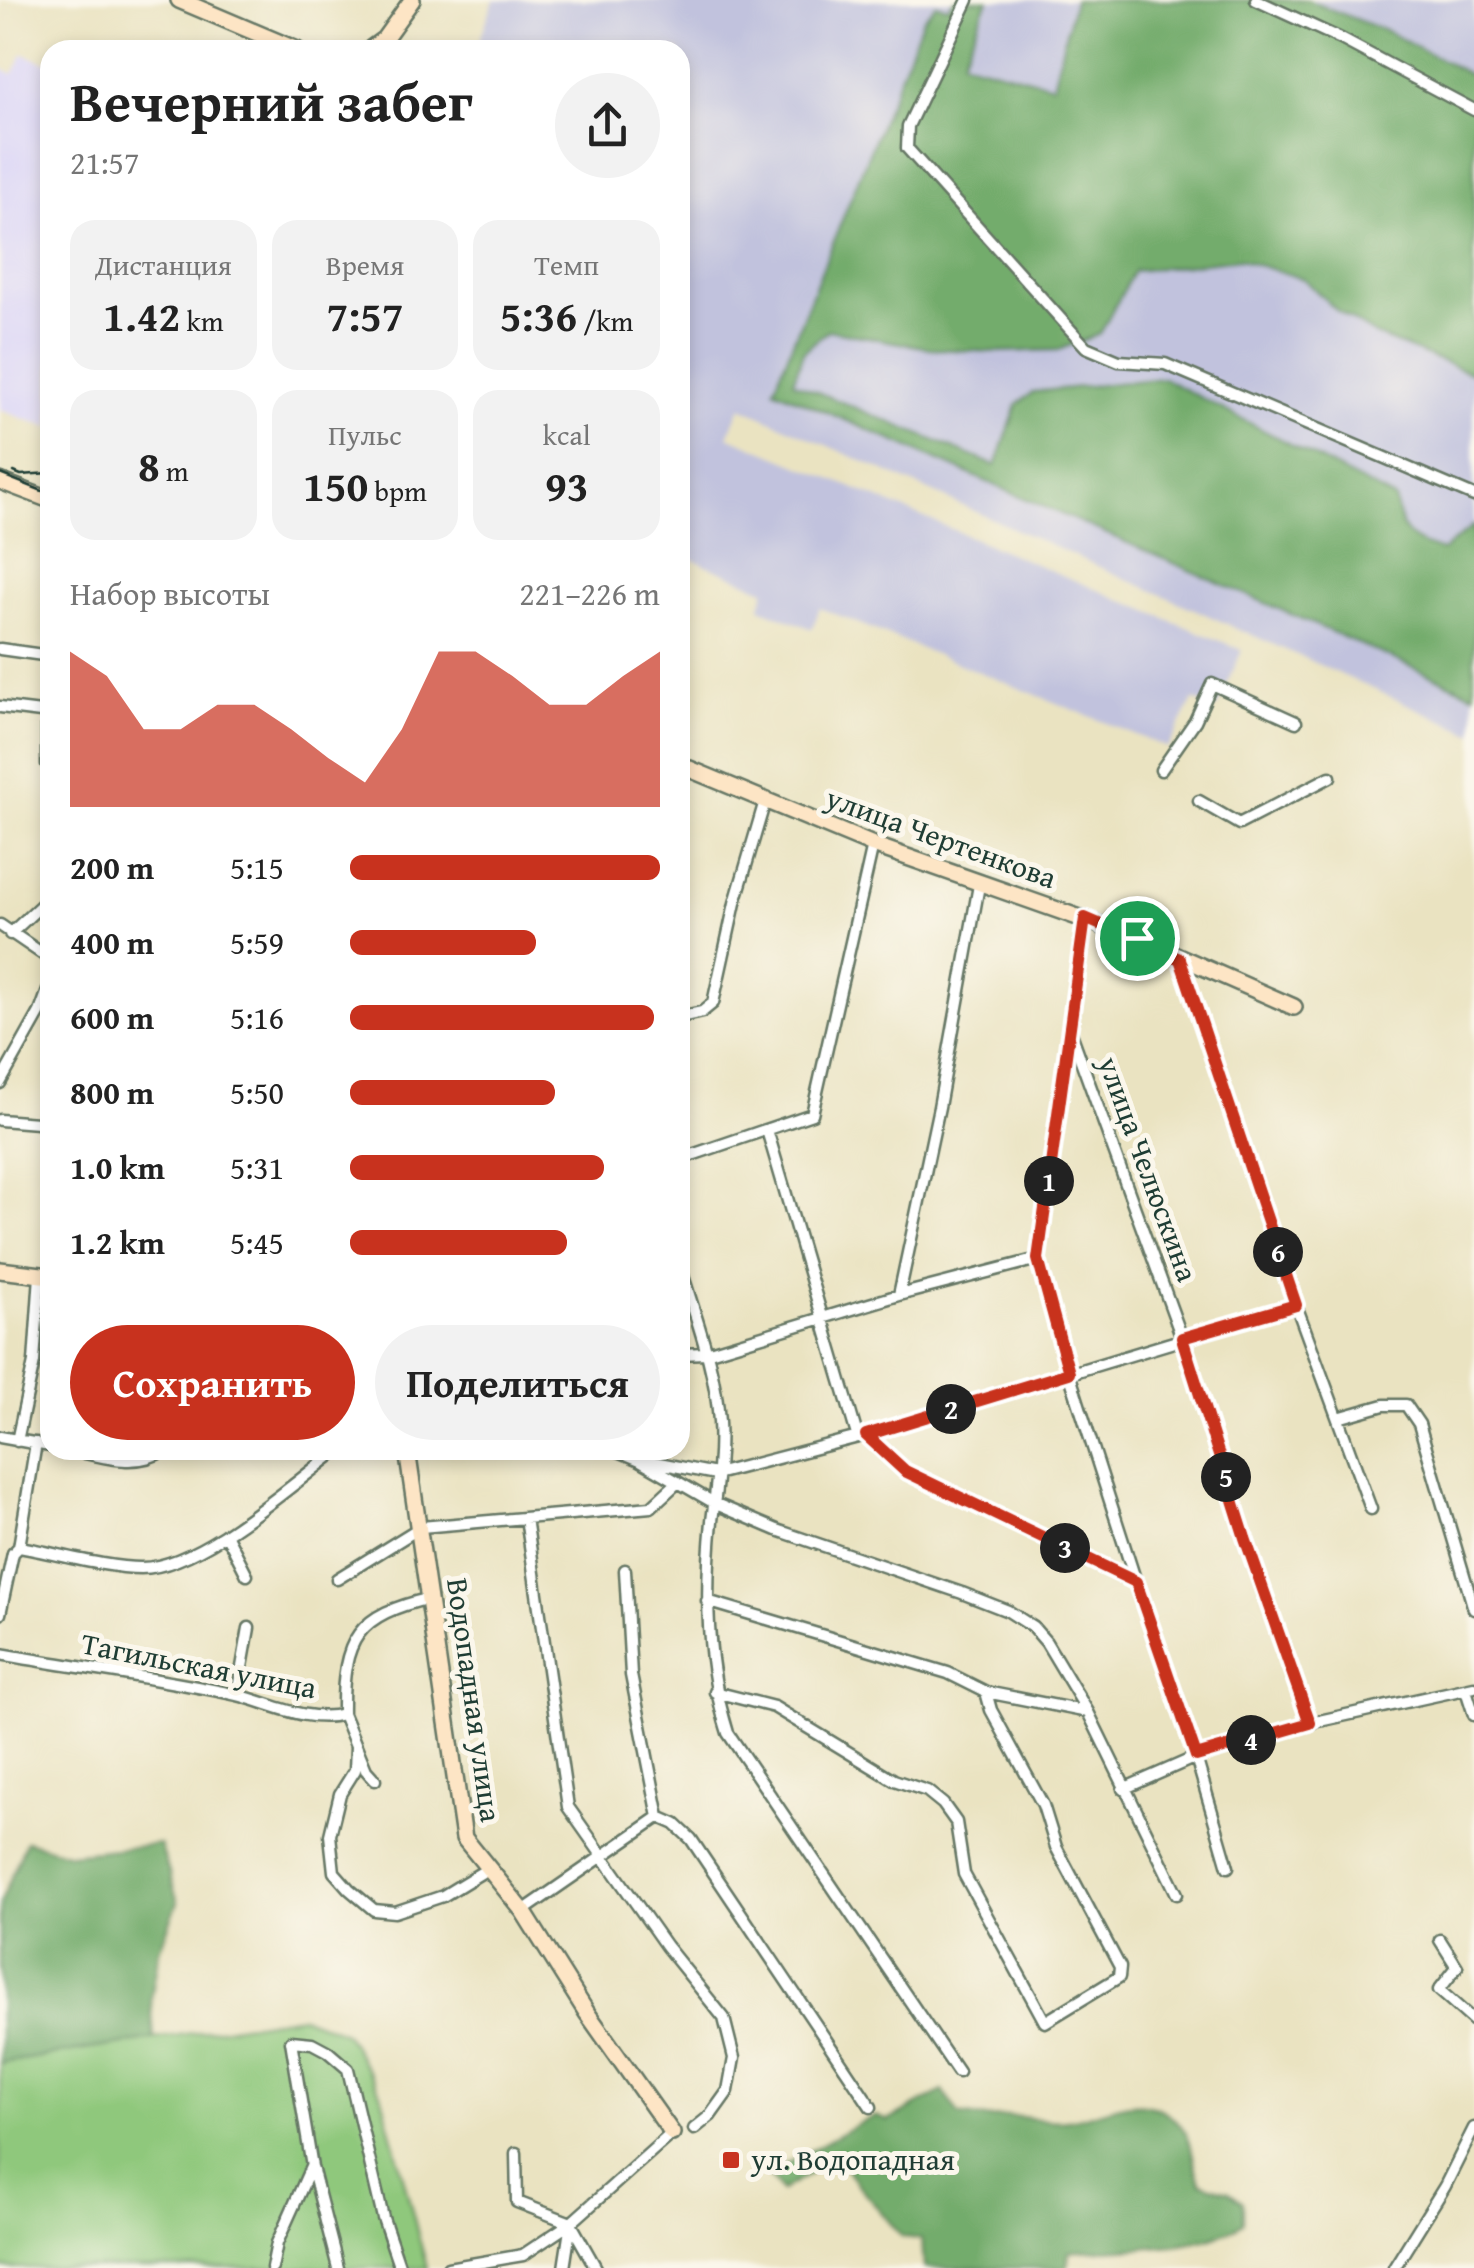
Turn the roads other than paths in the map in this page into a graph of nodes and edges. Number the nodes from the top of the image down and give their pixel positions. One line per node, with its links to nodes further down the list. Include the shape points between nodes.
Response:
1 (179, 0): 5 (street)
2 (412, 0): 6 (street)
3 (968, 0): 10 (street, via 908,126 907,148 1086,347 1118,361 1165,364)
4 (1256, 0): 7 (street)
5 (274, 40)
6 (383, 40)
7 (1474, 110)
8 (0, 480): 9 (street)
9 (40, 496)
10 (1474, 496)
11 (0, 650): 12 (street)
12 (40, 655)
13 (0, 707): 14 (street)
14 (40, 712)
15 (1296, 722): 17 (street, via 1212,684)
16 (690, 769): 19 (street, улица Чертенкова)
17 (1161, 770)
18 (1330, 777): 20 (street, via 1239,824)
19 (766, 800): 21 (street, улица Чертенкова); 31 (street, via 713,1003)
20 (1199, 801)
21 (872, 845): 22 (street, улица Чертенкова); 36 (street, via 812,1114)
22 (980, 886): 24 (street, улица Чертенкова); 41 (street)
23 (40, 906): 26 (street)
24 (1085, 918): 28 (street, улица Чертенкова); 32 (street)
25 (0, 925): 26 (street)
26 (10, 934): 27 (street)
27 (40, 952)
28 (1180, 959): 29 (street, улица Чертенкова); 43 (street)
29 (1294, 1007)
30 (40, 1012): 33 (street)
31 (690, 1015)
32 (1071, 1032): 38 (street); 46 (street, улица Челюскина)
33 (0, 1083)
34 (0, 1120): 35 (street)
35 (40, 1123)
36 (767, 1130): 37 (street); 45 (street)
37 (690, 1156)
38 (1038, 1259): 41 (street); 49 (street)
39 (0, 1270): 40 (street)
40 (40, 1275)
41 (899, 1295): 45 (street)
42 (690, 1299): 47 (street)
43 (1296, 1305): 46 (street); 50 (street)
44 (40, 1315): 53 (street)
45 (822, 1321): 47 (street); 51 (street)
46 (1182, 1338): 49 (street); 85 (street, улица Челюскина)
47 (706, 1353): 48 (street); 60 (street, via 719,1420)
48 (690, 1354)
49 (1069, 1373): 51 (street); 71 (street)
50 (1338, 1418): 63 (street); 74 (street, via 1406,1405 1418,1424)
51 (861, 1435): 60 (street); 71 (street, via 905,1471)
52 (0, 1437): 53 (street)
53 (18, 1440): 54 (street)
54 (36, 1443): 55 (street); 67 (street)
55 (40, 1444)
56 (325, 1460): 66 (street)
57 (410, 1460): 65 (street, Водопадная улица)
58 (640, 1460): 61 (street)
59 (643, 1460): 60 (street)
60 (716, 1474): 62 (street)
61 (678, 1482): 62 (street); 64 (street, via 651,1507)
62 (716, 1504): 73 (street); 82 (street, via 1008,1612 1046,1642)
63 (1371, 1509)
64 (526, 1518): 65 (street); 91 (street, via 568,1807)
65 (420, 1527): 70 (street); 72 (street, Водопадная улица)
66 (226, 1534): 67 (street, via 162,1566 139,1568); 69 (street)
67 (19, 1547): 75 (street)
68 (625, 1570): 90 (street, via 631,1676)
69 (247, 1575)
70 (337, 1579)
71 (1136, 1582): 87 (street)
72 (431, 1598): 83 (street, Тагильская улица, via 381,1612 367,1623 352,1643); 93 (street, Водопадная улица, via 464,1838)
73 (707, 1601): 79 (street); 80 (street, via 948,1673)
74 (1474, 1609)
75 (0, 1614)
76 (249, 1628): 81 (street)
77 (0, 1654): 81 (street, Тагильская улица)
78 (1470, 1689): 84 (street); 85 (street)
79 (715, 1692): 80 (street, via 774,1707 943,1804 956,1822 964,1874 1045,2022 1119,1976 1120,1967); 98 (street, via 728,1733)
80 (986, 1692): 82 (street)
81 (237, 1696): 83 (street, Тагильская улица, via 306,1715)
82 (1088, 1712): 89 (street)
83 (342, 1714): 86 (street)
84 (1474, 1715)
85 (1310, 1723): 87 (street)
86 (356, 1746): 88 (street); 93 (street, via 330,1835 334,1872 349,1890 374,1910 394,1912 443,1896)
87 (1196, 1756): 89 (street); 92 (street)
88 (375, 1780)
89 (1123, 1789): 94 (street)
90 (658, 1817): 91 (street); 99 (street, via 691,1838)
91 (602, 1856): 95 (street); 101 (street, via 724,2018 734,2058 728,2091)
92 (1228, 1867)
93 (489, 1868): 95 (street, Водопадная улица)
94 (1178, 1894)
95 (523, 1911): 102 (street, Водопадная улица)
96 (1440, 1940): 97 (street, via 1458,1967 1439,1990)
97 (1474, 2021)
98 (958, 2072)
99 (870, 2107)
100 (1474, 2128): 112 (street)
101 (694, 2129)
102 (672, 2134): 105 (street)
103 (516, 2153): 105 (street, via 516,2202)
104 (312, 2166): 106 (street); 107 (street); 108 (street, via 291,2041 312,2043 348,2069)
105 (571, 2224): 109 (street, via 523,2255); 110 (street); 111 (street)
106 (272, 2268)
107 (338, 2268)
108 (400, 2268)
109 (448, 2268)
110 (564, 2268)
111 (596, 2268)
112 (1394, 2268)

